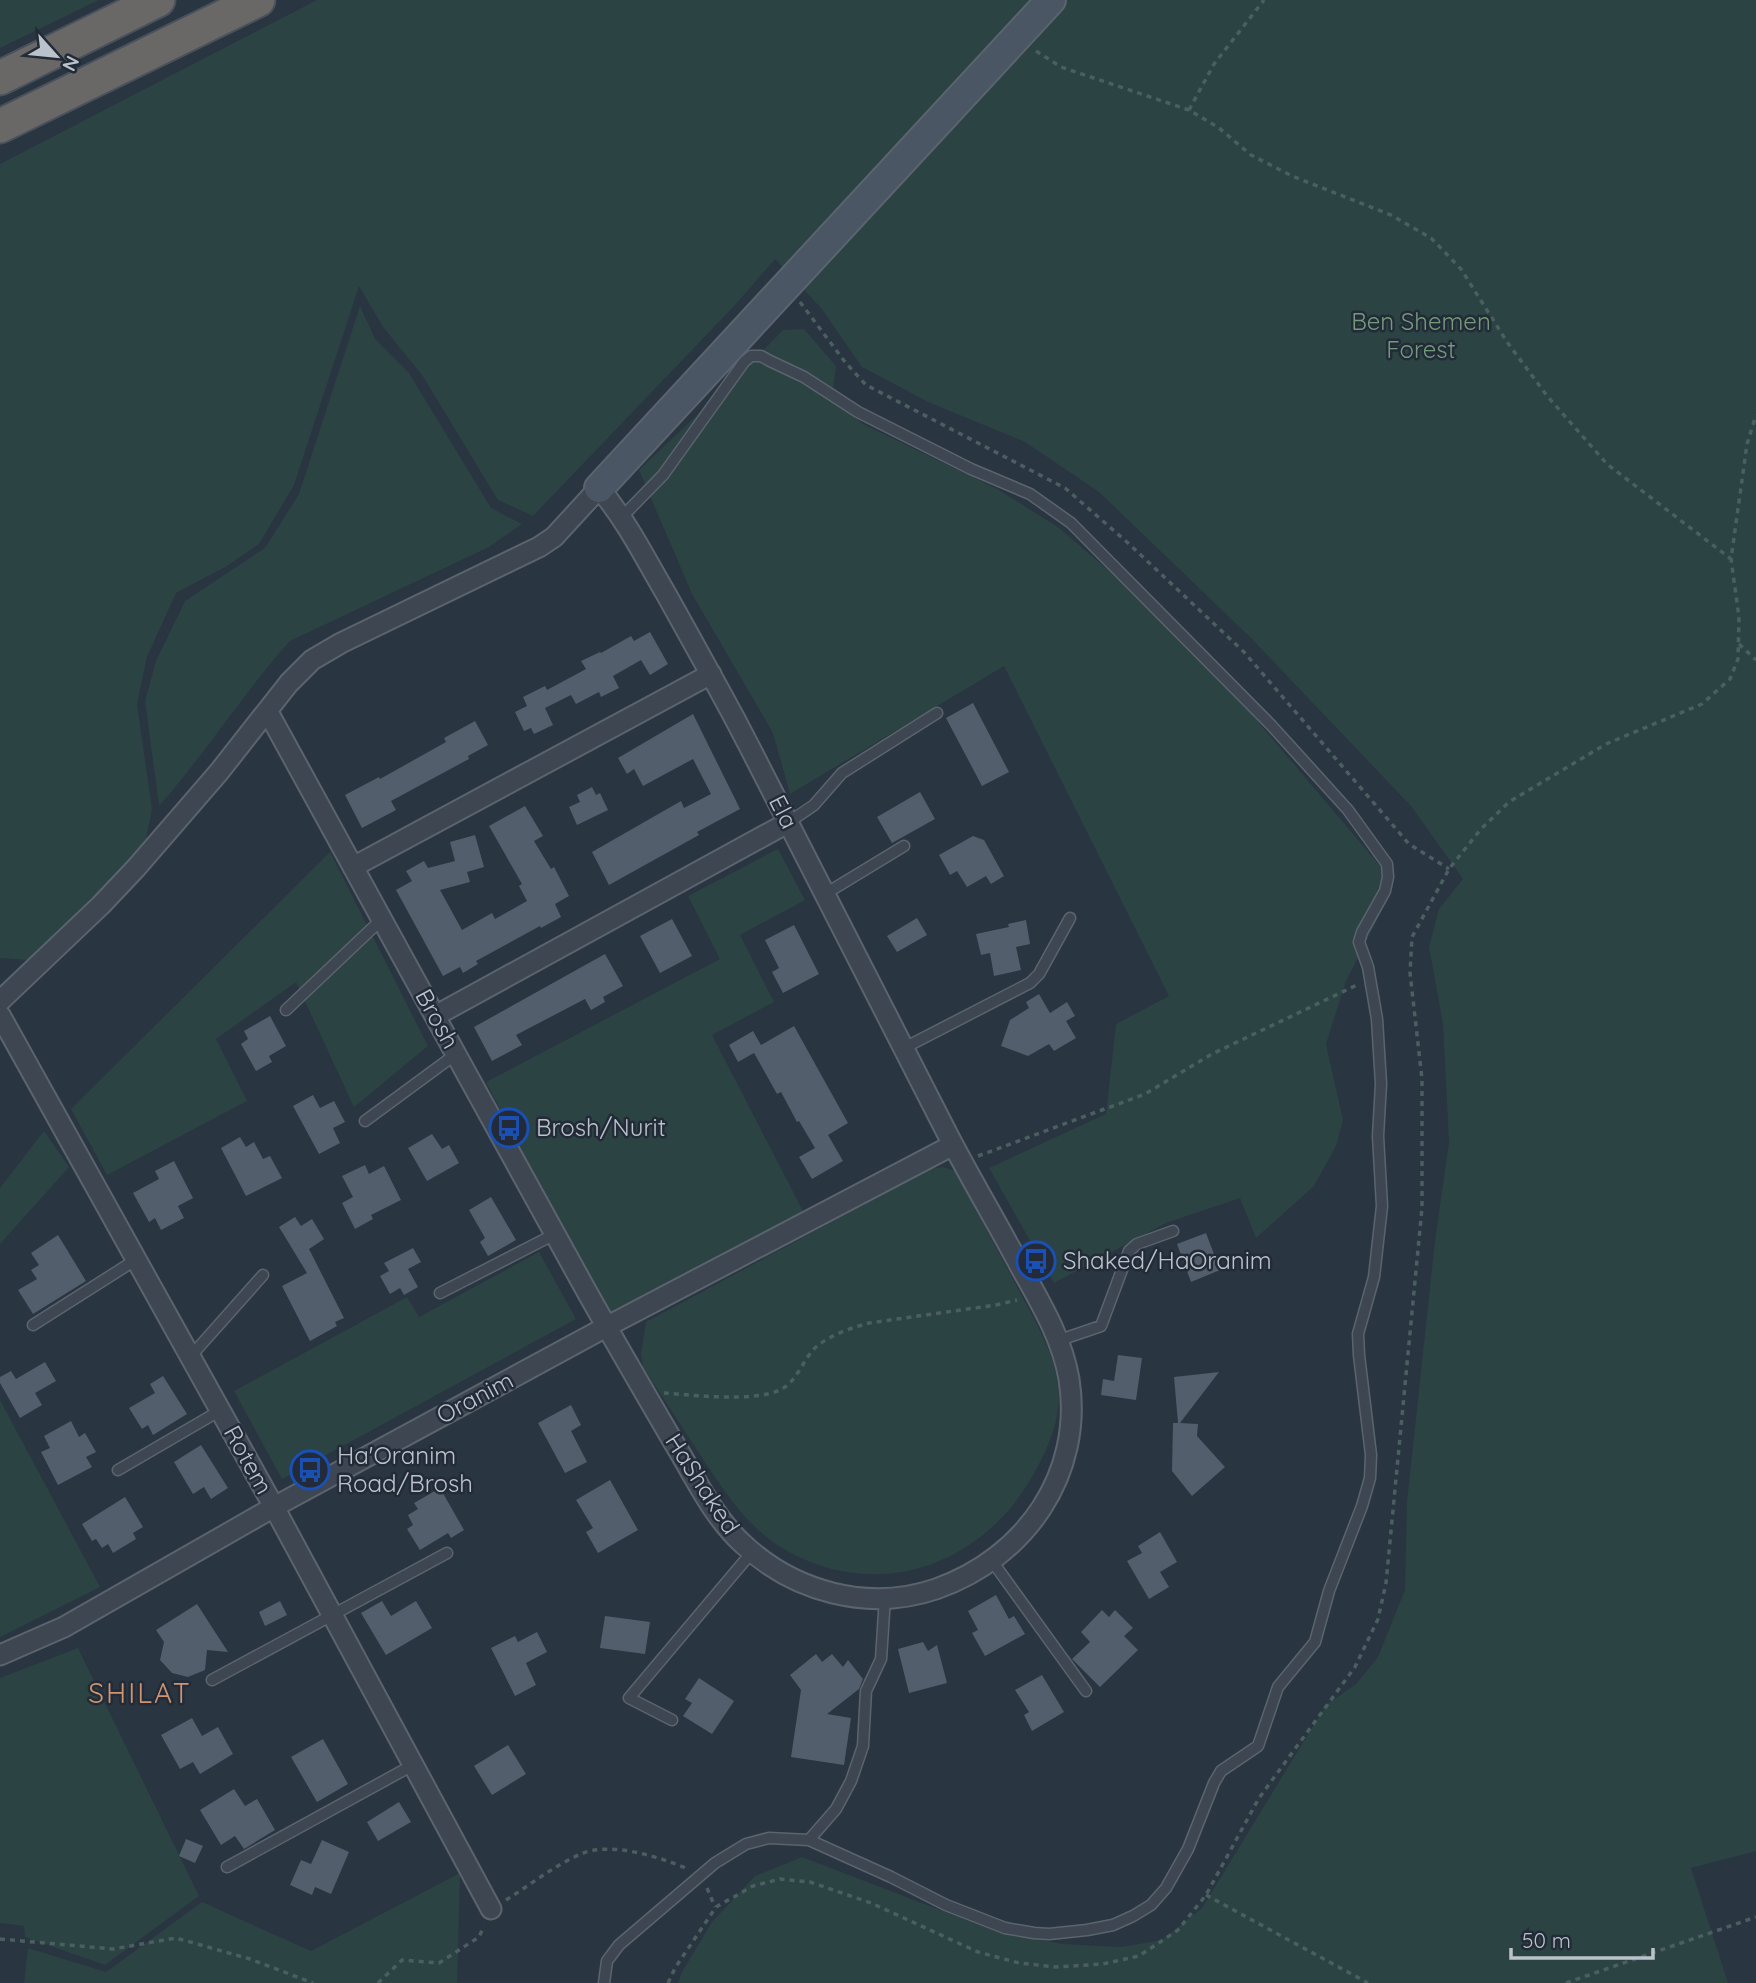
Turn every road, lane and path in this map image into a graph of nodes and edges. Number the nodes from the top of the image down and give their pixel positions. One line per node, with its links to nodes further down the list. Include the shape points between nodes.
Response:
1 (158, 0): 6 (highway)
2 (258, 0): 8 (highway)
3 (1051, 0): 5 (main road)
4 (1264, 0): 7 (path, via 1214,64)
5 (1017, 38): 7 (path, via 1061,67); 10 (main road)
6 (0, 78)
7 (1189, 110): 12 (path, via 1251,155 1391,215 1431,238 1461,269 1548,397 1606,464)
8 (0, 126)
9 (1756, 415): 12 (path, via 1747,444)
10 (599, 488): 11 (street, Ela); 16 (street, via 539,547 312,660)
11 (622, 517): 15 (street, Ela); 24 (lane, via 663,475 751,356 770,360 858,412 1030,494 1071,523 1114,565 1271,726 1366,834 1387,864 1388,877 1359,942)
12 (1731, 559): 13 (path)
13 (1738, 643): 14 (path); 60 (path, via 1730,679 1702,704 1606,744 1509,802 1449,869 1412,937 1410,973 1422,1079 1422,1208 1386,1583 1378,1619 1355,1667 1259,1798)
14 (1756, 660)
15 (711, 674): 18 (street, Ela); 20 (street)
16 (268, 712): 20 (street, Brosh); 25 (street, via 102,905)
17 (937, 713): 18 (lane, via 842,773 814,805)
18 (789, 822): 21 (street, Ela); 28 (street)
19 (904, 846): 21 (lane)
20 (353, 867): 23 (street, Brosh)
21 (825, 894): 29 (street, Ela)
22 (1070, 918): 29 (lane, via 1030,983)
23 (382, 919): 26 (lane); 28 (street, Brosh)
24 (1370, 977): 32 (path, via 1212,1054 1145,1094); 57 (lane, via 1381,1084 1382,1206 1374,1276 1358,1334 1370,1478 1315,1642 1278,1687 1258,1746 1221,1771 1166,1888 1151,1905 1112,1924 1034,1933 1005,1928 946,1905)
25 (0, 1001)
26 (286, 1010)
27 (0, 1016): 35 (street, Rotem)
28 (435, 1016): 30 (street, Brosh)
29 (904, 1048): 32 (street, Ela)
30 (456, 1054): 31 (lane); 34 (street, Brosh)
31 (365, 1121)
32 (958, 1153): 38 (street, HaShaked); 40 (street, Oranim)
33 (1173, 1231): 41 (lane, via 1129,1251 1101,1326)
34 (555, 1234): 37 (lane); 40 (street, Brosh)
35 (137, 1259): 39 (lane); 42 (street, Rotem)
36 (262, 1275): 42 (lane)
37 (440, 1293)
38 (1036, 1294): 41 (street, HaShaked); 43 (path, via 851,1329 816,1348 782,1389 763,1394 730,1397)
39 (33, 1325)
40 (606, 1327): 43 (street, HaShaked); 46 (street, Oranim)
41 (1057, 1341): 49 (street, HaShaked, via 1069,1378 1070,1427 1063,1462 1035,1520)
42 (191, 1356): 44 (street, Rotem)
43 (644, 1392): 47 (street, HaShaked, via 716,1513)
44 (221, 1410): 45 (lane); 46 (street, Rotem)
45 (118, 1470)
46 (274, 1507): 51 (street, Rotem); 52 (street, Oranim, via 64,1627)
47 (752, 1552): 50 (street, HaShaked, via 796,1582 824,1592); 55 (lane, via 629,1698)
48 (447, 1553): 51 (lane)
49 (992, 1561): 50 (street, HaShaked, via 930,1591); 54 (lane)
50 (885, 1597): 57 (lane, via 881,1659 866,1691 863,1746 836,1810)
51 (332, 1615): 53 (lane); 56 (street, Rotem)
52 (0, 1655)
53 (212, 1680)
54 (1086, 1691)
55 (672, 1720)
56 (414, 1765): 58 (lane); 62 (street, Rotem)
57 (809, 1840): 59 (lane, via 769,1838 746,1844)
58 (227, 1867)
59 (700, 1874): 61 (path); 62 (path, via 645,1854 597,1849 582,1853); 67 (lane, via 619,1945 607,1961)
60 (1206, 1895): 61 (path, via 1178,1930 1139,1956 1056,1967 978,1952 871,1903 810,1882 780,1879 753,1886); 69 (path)
61 (716, 1908): 68 (path)
62 (491, 1909): 66 (path, via 479,1937 469,1944 439,1963 402,1960)
63 (1756, 1917): 70 (path)
64 (0, 1939): 65 (path, via 113,1949 176,1938)
65 (313, 1983)
66 (378, 1983)
67 (604, 1983)
68 (668, 1983)
69 (1368, 1983)
70 (1566, 1983)

